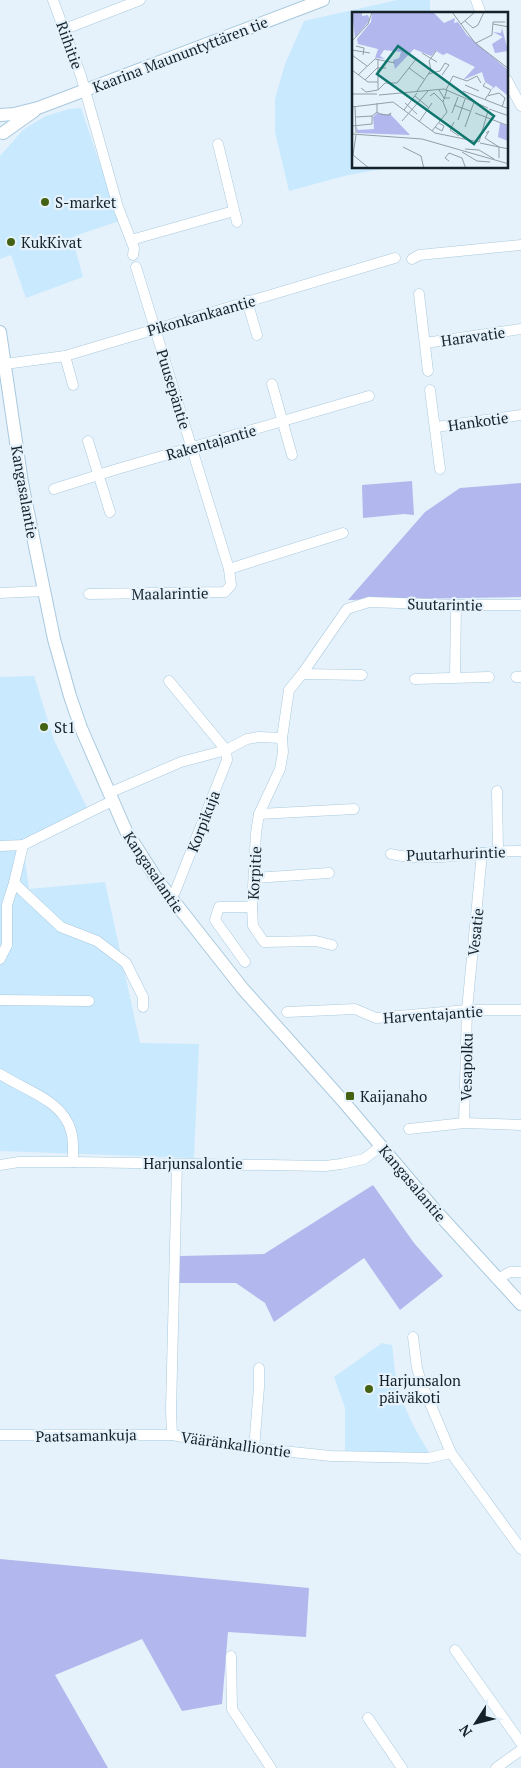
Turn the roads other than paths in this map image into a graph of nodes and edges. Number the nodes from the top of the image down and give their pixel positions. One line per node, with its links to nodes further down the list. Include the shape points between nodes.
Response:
1 (54, 0): 4 (street, Riihitie)
2 (140, 0): 4 (street)
3 (323, 0): 6 (main road, Kaarina Maununtyttären tie)
4 (65, 29): 6 (street, Riihitie)
5 (508, 82): 7 (street)
6 (84, 90): 8 (main road, Kaarina Maununtyttären tie); 14 (street)
7 (521, 106)
8 (38, 108): 9 (main road, Kaarina Maununtyttären tie); 10 (main road, Kaarina Maununtyttären tie)
9 (0, 115): 10 (main road)
10 (2, 136)
11 (218, 144): 12 (street)
12 (234, 211): 13 (street); 14 (street)
13 (237, 222)
14 (131, 240): 16 (street)
15 (521, 245): 18 (street, via 419,255)
16 (133, 255)
17 (395, 258): 21 (street, Pikonkankaantie)
18 (412, 259)
19 (136, 267): 22 (street, Puusepäntie)
20 (419, 294): 26 (street, Haravatie)
21 (247, 301): 22 (street, Pikonkankaantie); 25 (street)
22 (156, 328): 27 (street, Pikonkankaantie); 39 (street, Puusepäntie)
23 (521, 329): 26 (street, Haravatie)
24 (0, 332): 28 (main road, Kangasalantie)
25 (257, 335)
26 (425, 343): 29 (street, Haravatie)
27 (65, 356): 28 (street, Pikonkankaantie); 31 (street)
28 (5, 364): 34 (main road, Kangasalantie)
29 (428, 371)
30 (272, 384): 36 (street)
31 (73, 385)
32 (430, 390): 37 (street, Hankotie)
33 (369, 396): 36 (street, Rakentajantie)
34 (5, 400): 47 (main road, Kangasalantie)
35 (521, 415): 37 (street, Hankotie)
36 (282, 422): 39 (street, Rakentajantie); 40 (street)
37 (436, 427): 41 (street, Hankotie)
38 (88, 440): 42 (street)
39 (191, 448): 42 (street, Rakentajantie); 46 (street, Puusepäntie)
40 (292, 455)
41 (440, 469)
42 (98, 474): 43 (street, Rakentajantie); 44 (street)
43 (54, 489)
44 (110, 512)
45 (343, 534): 46 (street)
46 (229, 569): 49 (street, Maalarintie, via 231,585 226,592)
47 (44, 591): 48 (street); 62 (main road, Kangasalantie, via 71,701)
48 (0, 593)
49 (89, 594)
50 (369, 602): 51 (street, Suutarintie); 53 (street, Korpitie, via 347,609)
51 (456, 605): 52 (street, Suutarintie); 55 (street)
52 (521, 605)
53 (302, 674): 54 (street); 59 (street, Korpitie, via 288,690)
54 (362, 675)
55 (455, 677): 56 (street); 57 (street)
56 (489, 677)
57 (415, 680)
58 (169, 681): 60 (street)
59 (282, 738): 60 (street, via 247,739); 64 (street, Korpitie, via 280,768)
60 (226, 750): 62 (street, via 182,762); 74 (street, Korpikuja, via 227,760)
61 (497, 791): 67 (street)
62 (110, 797): 65 (street); 89 (main road, Kangasalantie, via 126,831 178,909 243,989)
63 (354, 809): 64 (street)
64 (259, 814): 72 (street, Korpitie)
65 (23, 845): 66 (street); 73 (street)
66 (0, 846)
67 (498, 850): 68 (street, Puutarhurintie); 69 (street, Puutarhurintie)
68 (521, 851)
69 (482, 853): 70 (street, Puutarhurintie, via 408,858); 82 (street, Vesatie)
70 (391, 854)
71 (329, 872): 72 (street)
72 (254, 878): 75 (street, Korpitie)
73 (14, 883): 77 (street, via 7,905 7,945); 81 (street, via 61,927 97,941 126,963 143,997)
74 (175, 892)
75 (252, 907): 76 (street, Korpitie, via 253,926 264,942 316,941); 78 (street, via 219,907 215,920)
76 (332, 945)
77 (0, 959)
78 (245, 962)
79 (0, 1000): 80 (street)
80 (89, 1001)
81 (143, 1007)
82 (467, 1010): 83 (street, Harventajantie); 84 (street, Harventajantie, via 376,1018 355,1009); 86 (street, Vesapolku)
83 (521, 1010)
84 (286, 1012)
85 (0, 1074): 90 (street, via 51,1102 67,1118 72,1132)
86 (464, 1123): 87 (street); 88 (street)
87 (521, 1125)
88 (409, 1128)
89 (381, 1146): 91 (street, Harjunsalontie, via 364,1158 325,1166); 94 (main road, Kangasalantie)
90 (73, 1162): 91 (street, Harjunsalontie); 92 (street, Harjunsalontie)
91 (177, 1164): 98 (street, Vääränkalliontie)
92 (0, 1165)
93 (521, 1272): 94 (street, via 510,1272)
94 (498, 1279): 95 (main road, Kangasalantie)
95 (521, 1304)
96 (413, 1337): 101 (street, via 421,1382)
97 (259, 1368): 100 (street)
98 (172, 1434): 99 (street, Paatsamankuja); 100 (street, Vääränkalliontie)
99 (0, 1435)
100 (254, 1449): 101 (street, Vääränkalliontie, via 331,1456 409,1458)
101 (451, 1453): 102 (street)
102 (521, 1549)
103 (456, 1650): 106 (street)
104 (231, 1656): 108 (street, via 232,1709)
105 (368, 1718): 109 (street)
106 (521, 1743)
107 (521, 1750): 110 (street)
108 (271, 1768)
109 (402, 1768)
110 (496, 1768)

